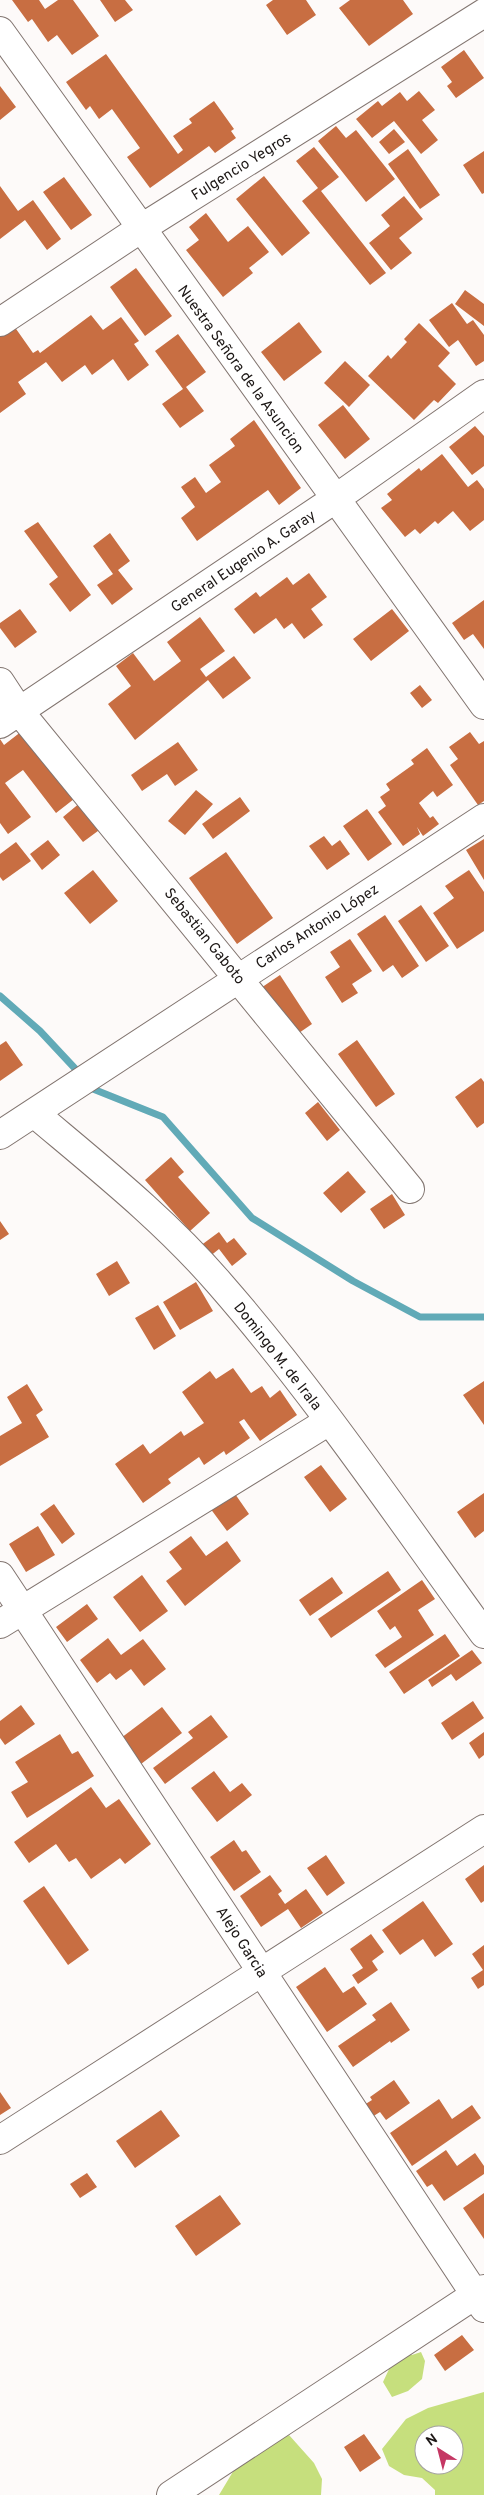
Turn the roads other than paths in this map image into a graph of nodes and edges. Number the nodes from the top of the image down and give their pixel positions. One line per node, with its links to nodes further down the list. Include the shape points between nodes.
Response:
1 (476, 16): 3 (street, Fulgencio Yegros)
2 (0, 31): 3 (street, Nuestra Señora de la Asuncion)
3 (140, 229): 4 (street, Fulgencio Yegros); 6 (street, Nuestra Señora de la Asuncion)
4 (0, 322)
5 (484, 394): 6 (street, General Eugenio A. Garay)
6 (335, 499): 8 (street, Nuestra Señora de la Asuncion); 9 (street, General Eugenio A. Garay)
7 (0, 682): 9 (street, Sebastian Gaboto)
8 (484, 705)
9 (10, 717): 11 (street, Sebastian Gaboto)
10 (484, 818): 11 (street, Carlos Antonio López)
11 (239, 978): 12 (street, Carlos Antonio López); 14 (street, Sebastian Gaboto)
12 (34, 1112): 13 (street); 15 (street, Domingo M. de Irala, via 137,1199 220,1283)
13 (0, 1135)
14 (410, 1189)
15 (329, 1421): 17 (street); 19 (street, Domingo M. de Irala)
16 (0, 1576): 17 (street, Alejo Garcia)
17 (23, 1610): 18 (street); 21 (street, Alejo Garcia)
18 (0, 1624)
19 (484, 1634)
20 (484, 1829): 21 (street)
21 (261, 1971): 22 (street); 23 (street, Alejo Garcia)
22 (0, 2140)
23 (481, 2298): 24 (street)
24 (171, 2495)

